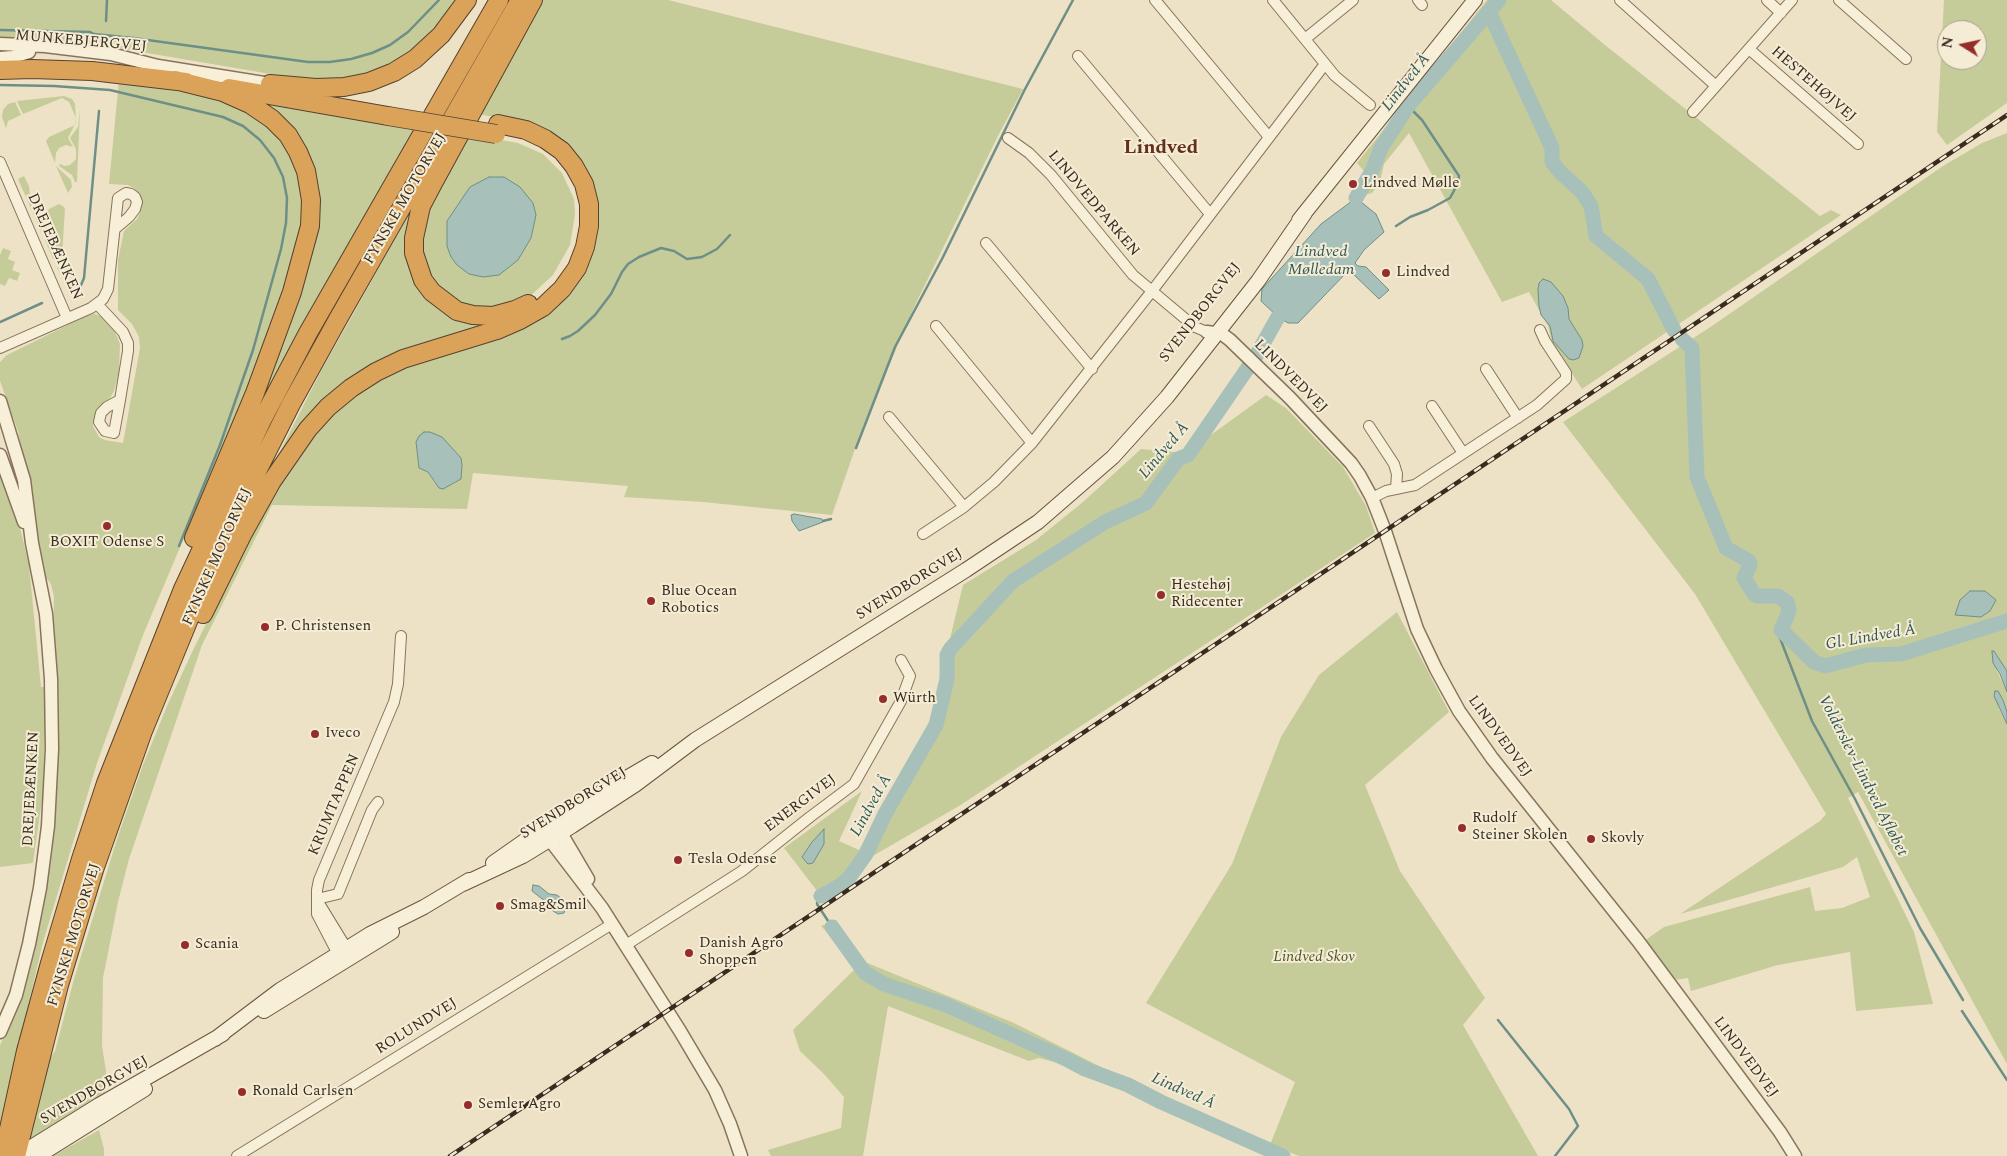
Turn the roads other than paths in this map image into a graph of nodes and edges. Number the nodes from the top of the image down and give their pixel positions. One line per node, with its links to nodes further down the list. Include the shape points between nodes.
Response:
1 (467, 0): 26 (highway, via 441,35 415,59 394,72 344,87)
2 (499, 0): 69 (highway, FYNSKE MOTORVEJ, via 262,420 183,589)
3 (520, 0): 67 (highway, FYNSKE MOTORVEJ, via 291,404 238,509)
4 (533, 0): 31 (highway, via 432,185 416,223 414,253 423,280 444,303 473,315 493,316 515,310 552,285 576,243 580,220 575,188 554,158 541,148)
5 (1273, 0): 14 (street)
6 (1475, 0): 45 (main road, SVENDBORGVEJ, via 1305,213 1250,276)
7 (1620, 0): 27 (street)
8 (1767, 0): 13 (street)
9 (1792, 0): 13 (street, HESTEHØJVEJ)
10 (1839, 0): 21 (street)
11 (1351, 1): 14 (street)
12 (1161, 2): 32 (street)
13 (1781, 12): 16 (street, HESTEHØJVEJ)
14 (1305, 39): 22 (street)
15 (0, 44): 23 (street, via 111,54)
16 (1749, 49): 27 (street, HESTEHØJVEJ); 34 (street, HESTEHØJVEJ)
17 (0, 51): 18 (street, MUNKEBJERGVEJ)
18 (29, 52): 20 (street); 23 (street, MUNKEBJERGVEJ)
19 (1078, 56): 37 (street)
20 (0, 58)
21 (1906, 59)
22 (1325, 64): 28 (street); 32 (street)
23 (158, 66): 26 (street)
24 (0, 70): 25 (highway, via 92,71)
25 (175, 80): 29 (highway); 69 (highway, via 223,92 250,104 272,118 288,135 306,171 311,200 310,226 274,343 128,708)
26 (270, 84): 29 (highway)
27 (1716, 86): 30 (street, HESTEHØJVEJ)
28 (1370, 105)
29 (389, 111): 31 (highway, bridge)
30 (1693, 112)
31 (497, 129): 67 (highway, via 526,130 545,139 562,151 574,166 584,184 590,226 577,268 543,307 520,320 403,359 351,388 328,407 308,429 272,481 196,628)
32 (1269, 137): 37 (street)
33 (1008, 138): 40 (street, LINDVEDPARKEN, via 1051,174 1133,275)
34 (1858, 144)
35 (0, 162): 36 (street, DREJEBÆNKEN)
36 (5, 186): 42 (street, DREJEBÆNKEN)
37 (1210, 214): 40 (street)
38 (116, 228): 41 (street, DREJEBÆNKEN, via 108,289)
39 (986, 243): 47 (street)
40 (1152, 292): 45 (street, LINDVEDPARKEN, via 1195,327); 47 (street)
41 (97, 304): 42 (street, DREJEBÆNKEN); 49 (street, DREJEBÆNKEN, via 123,332 128,343)
42 (67, 318): 46 (street, DREJEBÆNKEN)
43 (936, 326): 56 (street)
44 (1540, 330): 53 (street, via 1566,373 1566,379)
45 (1212, 333): 61 (street, LINDVEDVEJ, via 1226,336 1351,463); 68 (main road, SVENDBORGVEJ, via 1161,391 1129,440 1076,490 1024,532)
46 (0, 348)
47 (1092, 369): 56 (street)
48 (1486, 369): 53 (street)
49 (120, 400)
50 (0, 401): 57 (street, DREJEBÆNKEN)
51 (1432, 406): 58 (street)
52 (889, 417): 62 (street)
53 (1518, 418): 58 (street)
54 (1369, 426): 60 (street, via 1394,464)
55 (0, 427): 57 (street)
56 (1032, 443): 62 (street, via 1001,476)
57 (17, 452): 64 (street, DREJEBÆNKEN)
58 (1463, 452): 60 (street, via 1415,485)
59 (0, 454): 64 (street, DREJEBÆNKEN)
60 (1396, 489): 61 (street)
61 (1372, 498): 83 (street, LINDVEDVEJ, via 1417,629 1459,711 1492,758 1638,941)
62 (964, 506): 63 (street)
63 (924, 534)
64 (32, 543): 76 (street, DREJEBÆNKEN, via 46,614 51,679 48,826 30,944 16,995)
65 (401, 636): 72 (street, KRUMTAPPEN, via 394,702 319,880)
66 (901, 660): 74 (street, ENERGIVEJ, via 910,676 902,702 854,784 742,871)
67 (164, 679): 80 (highway, FYNSKE MOTORVEJ, via 109,824 79,918 40,1054)
68 (695, 740): 71 (main road, SVENDBORGVEJ, via 635,785); 71 (main road, SVENDBORGVEJ, via 670,751)
69 (106, 783): 79 (highway, FYNSKE MOTORVEJ, via 50,963)
70 (378, 802): 72 (street, via 338,894)
71 (555, 831): 73 (street, via 589,880); 75 (main road, SVENDBORGVEJ, via 523,856 370,934)
72 (317, 899): 75 (street)
73 (612, 924): 74 (street); 81 (street, ROLUNDVEJ)
74 (626, 945): 82 (street, via 715,1090)
75 (345, 955): 77 (main road, SVENDBORGVEJ, via 283,1001)
76 (0, 1032)
77 (190, 1055): 78 (main road, SVENDBORGVEJ, via 143,1091); 80 (main road, SVENDBORGVEJ, via 99,1105)
78 (42, 1153)
79 (3, 1156)
80 (17, 1156)
81 (237, 1156)
82 (741, 1156)
83 (1795, 1156)

